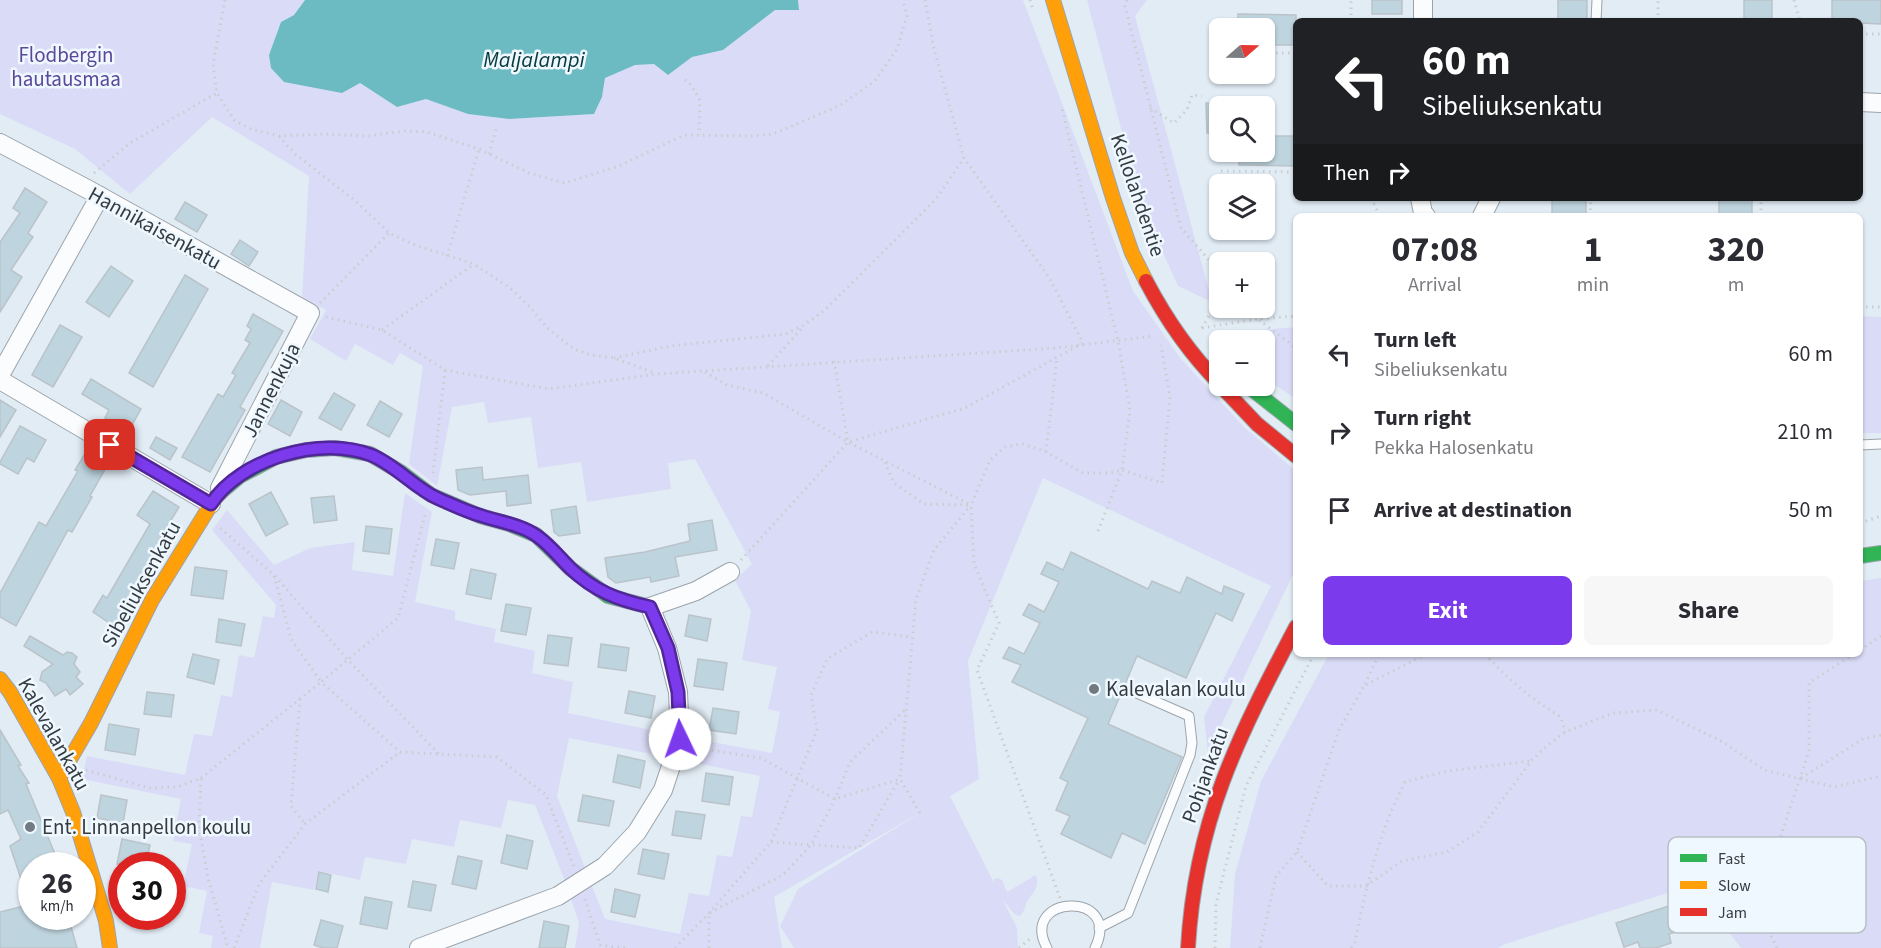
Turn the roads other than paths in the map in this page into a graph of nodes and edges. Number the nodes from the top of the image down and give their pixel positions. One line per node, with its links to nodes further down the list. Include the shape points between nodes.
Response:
1 (1053, 0): 13 (street, Kellolahdentie, via 1132,254 1163,312)
2 (1424, 0): 4 (street)
3 (1597, 0): 5 (lane)
4 (1423, 18)
5 (1596, 18)
6 (1077, 33): 7 (street)
7 (1094, 89)
8 (1863, 102): 9 (street)
9 (1881, 103)
10 (0, 143): 11 (street, Hannikaisenkatu)
11 (100, 196): 12 (street, Hannikaisenkatu); 14 (street)
12 (310, 313): 21 (street, Jannenkuja)
13 (1209, 373)
14 (0, 377): 21 (street)
15 (1230, 396): 20 (street, Kellolahdentie)
16 (1261, 396): 17 (street)
17 (1293, 422)
18 (1881, 444): 19 (lane)
19 (1863, 445)
20 (1293, 454)
21 (210, 505): 25 (street, Sibeliuksenkatu, via 240,476 276,458 306,450 353,450 378,458 431,495 536,535 571,569 608,596); 29 (street, Sibeliuksenkatu, via 152,600)
22 (1881, 553): 23 (street)
23 (1863, 556)
24 (730, 572): 25 (street, via 696,591)
25 (650, 607): 32 (street, via 668,648 678,692 680,739 663,790 637,832 605,866 558,896)
26 (1293, 633): 35 (street, Pohjankatu, via 1229,761 1208,820 1195,882)
27 (0, 679): 29 (street, Kalevalankatu)
28 (1132, 691): 30 (lane, via 1188,716 1192,743 1128,913)
29 (59, 778): 31 (street, Kalevalankatu, via 106,921)
30 (1099, 928): 33 (lane, via 1090,912 1082,907 1063,906 1045,921 1043,937); 34 (lane)
31 (110, 948)
32 (419, 948)
33 (1047, 948)
34 (1095, 948)
35 (1188, 948)

